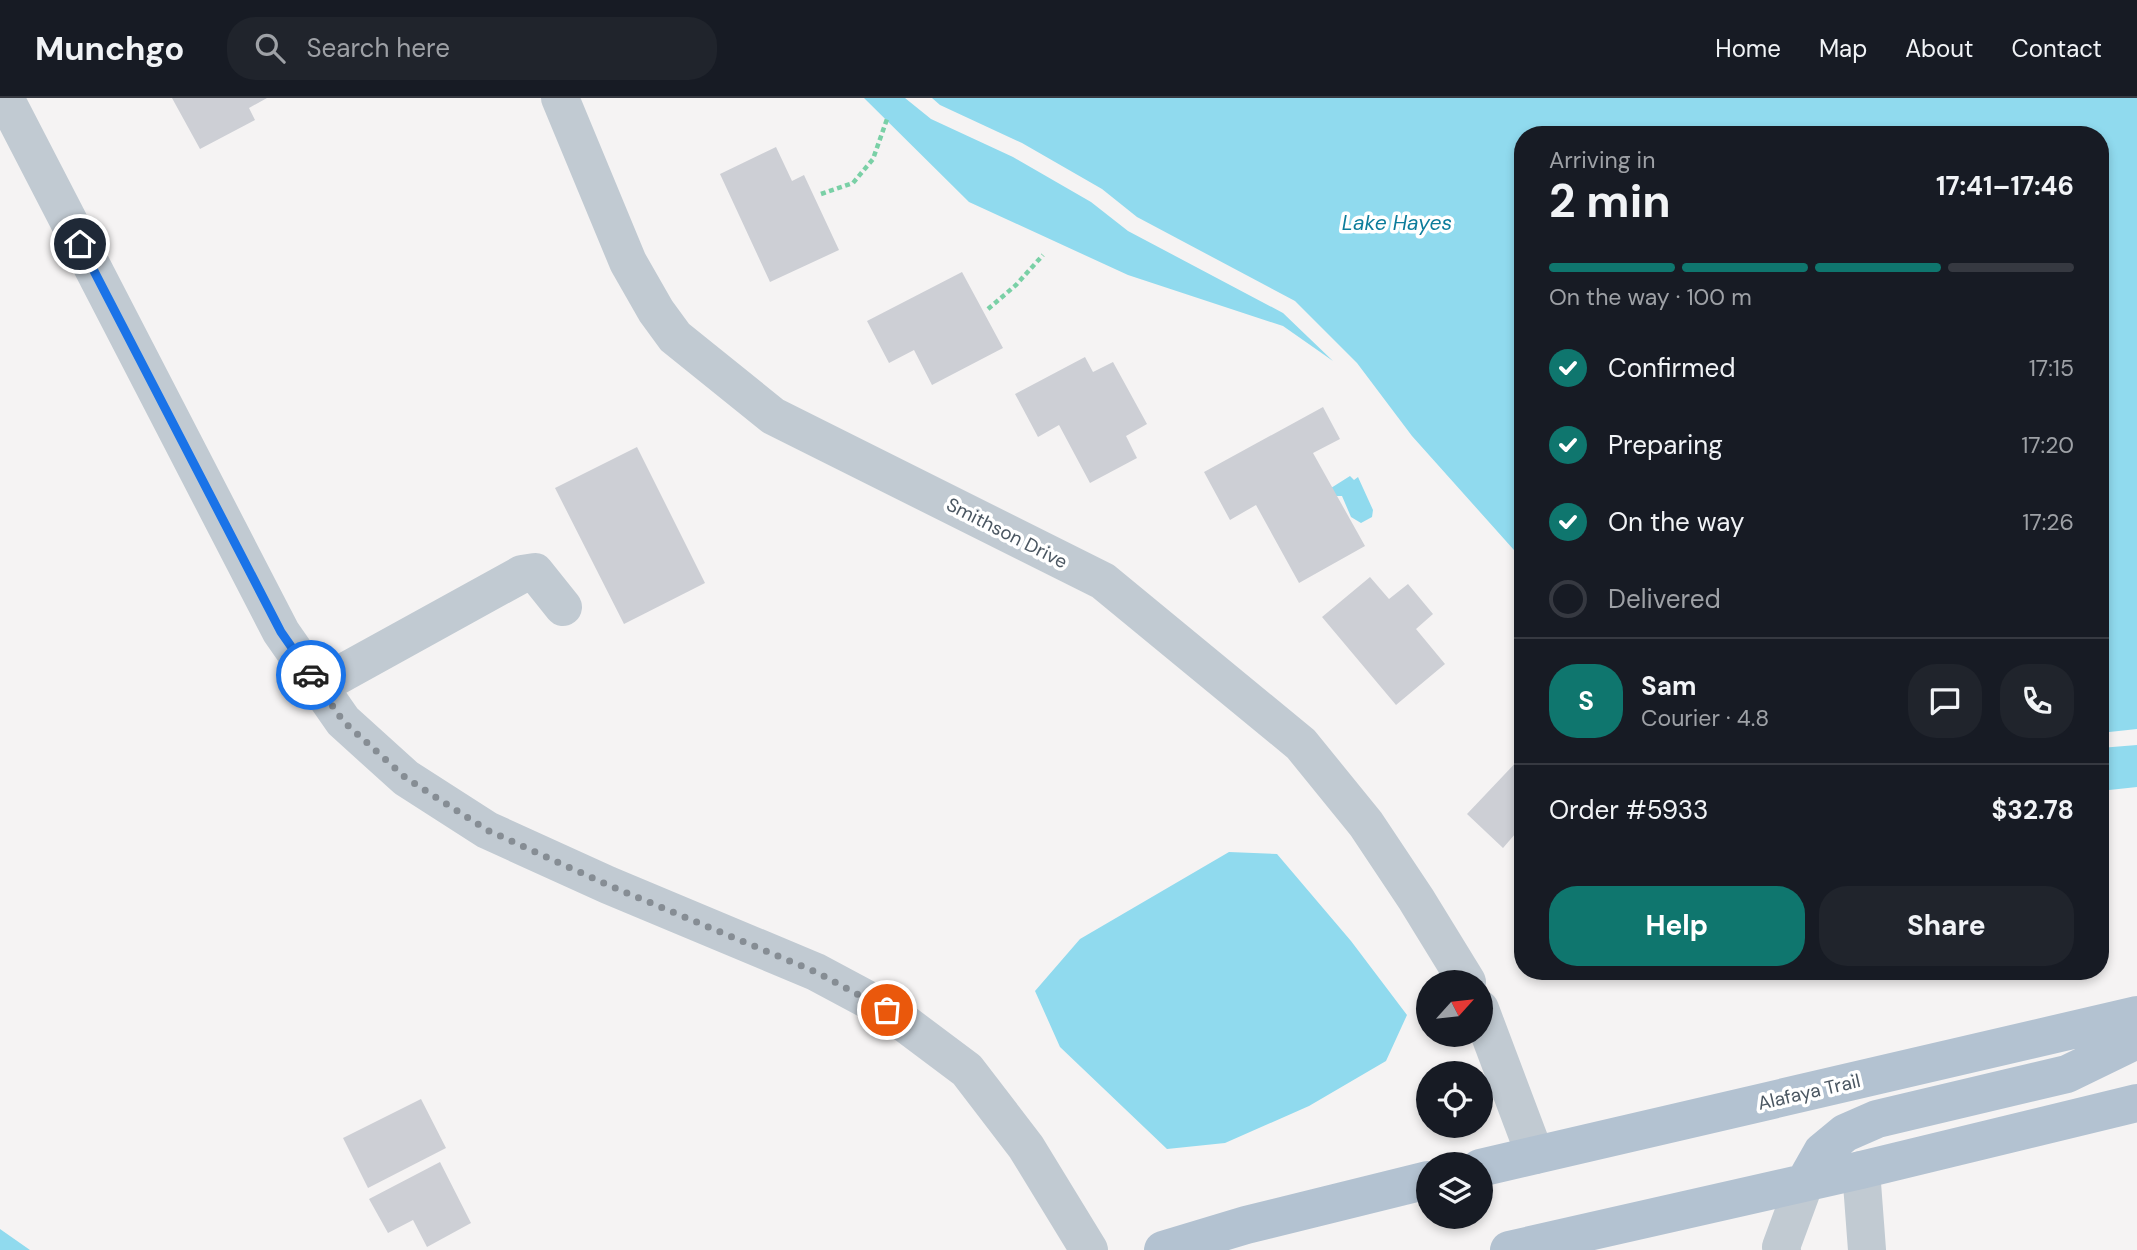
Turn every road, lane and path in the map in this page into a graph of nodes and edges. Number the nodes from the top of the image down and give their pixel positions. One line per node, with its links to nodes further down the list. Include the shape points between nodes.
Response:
1 (5, 98): 8 (street, via 281,632)
2 (560, 98): 9 (street, Smithson Drive, via 628,262 675,337 773,416 1103,581 1301,744 1366,824)
3 (887, 120): 4 (path, via 873,159 853,183)
4 (821, 194)
5 (1043, 255): 6 (path)
6 (988, 309)
7 (563, 607): 8 (street, via 535,572 522,575)
8 (319, 686): 19 (street, via 343,721 406,778 487,830 816,972 887,1010 967,1070 1026,1147)
9 (1460, 970)
10 (2137, 1015): 14 (main road, Alafaya Trail)
11 (2137, 1040): 17 (main road, via 2067,1074 1877,1119 1845,1133 1822,1152)
12 (1493, 1044): 14 (street)
13 (2137, 1103): 16 (main road)
14 (1535, 1155): 15 (main road, Alafaya Trail)
15 (1493, 1165)
16 (1861, 1170): 17 (main road); 23 (street)
17 (1805, 1182): 21 (main road); 22 (street)
18 (1416, 1183): 20 (main road)
19 (1089, 1250)
20 (1163, 1250)
21 (1509, 1250)
22 (1782, 1250)
23 (1867, 1250)

